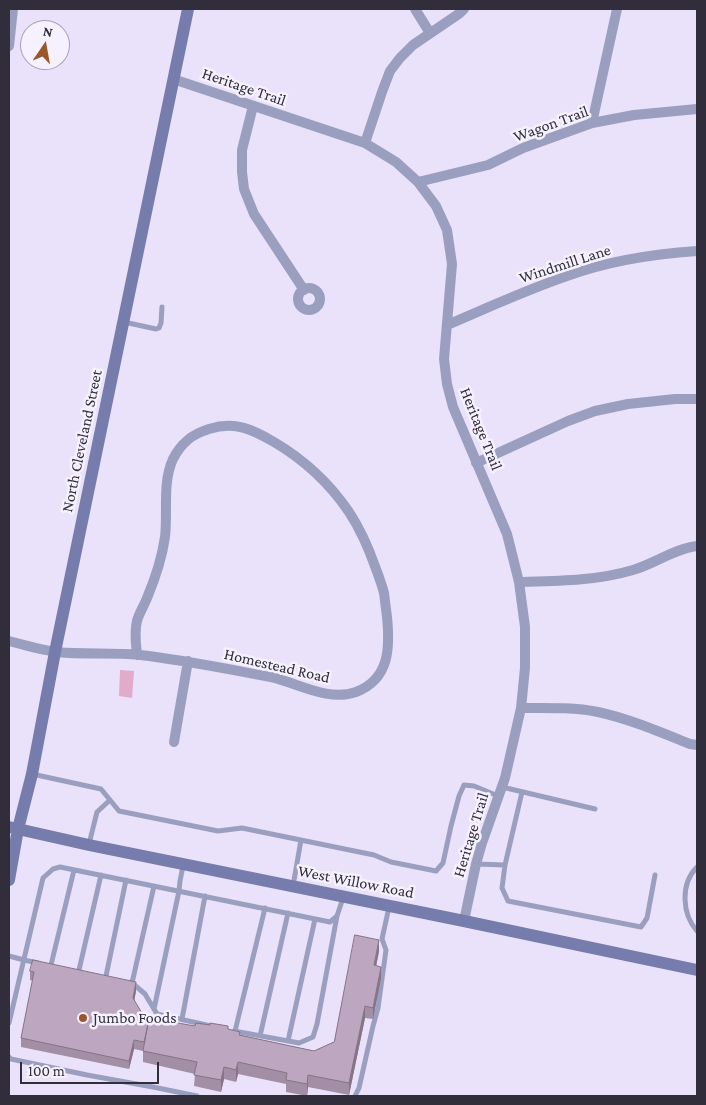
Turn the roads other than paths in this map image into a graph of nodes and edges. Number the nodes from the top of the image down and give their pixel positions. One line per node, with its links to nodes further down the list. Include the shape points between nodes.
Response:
1 (13, 9): 7 (street)
2 (188, 9): 8 (street, North Cleveland Street)
3 (415, 9): 6 (street)
4 (464, 9): 6 (street)
5 (617, 9): 11 (street)
6 (430, 33): 12 (street, via 413,45 390,71)
7 (9, 46)
8 (174, 79): 9 (street, Heritage Trail); 17 (street, North Cleveland Street)
9 (253, 106): 12 (street, Heritage Trail); 15 (street, via 242,150 244,189 254,214)
10 (697, 109): 11 (street, Wagon Trail)
11 (592, 123): 13 (street, Wagon Trail, via 523,148 488,165)
12 (365, 143): 13 (street, Heritage Trail, via 396,162)
13 (418, 182): 18 (street, Heritage Trail, via 436,206 447,230 452,264)
14 (697, 251): 18 (street, Windmill Lane, via 626,260 568,275)
15 (304, 290)
16 (162, 307): 17 (lane, via 161,323 156,330)
17 (124, 322): 24 (street, North Cleveland Street)
18 (447, 325): 20 (street, Heritage Trail, via 444,359 447,384)
19 (697, 399): 20 (street, via 628,404 595,411)
20 (476, 463): 22 (street, Heritage Trail, via 507,534)
21 (697, 546): 22 (street, via 606,576 575,581)
22 (519, 582): 27 (street, Heritage Trail, via 525,627)
23 (9, 641): 24 (street, Homestead Road)
24 (55, 652): 25 (street, Homestead Road); 30 (street, North Cleveland Street)
25 (137, 655): 26 (street, Homestead Road); 26 (street, Homestead Road, via 136,624 153,583 164,539 166,486 173,460 187,440 208,429 234,425 256,432 290,452 321,479 348,511 368,547 383,590 389,646 387,659 376,679 366,687 356,692 333,694 276,678)
26 (188, 661): 28 (street)
27 (521, 708): 29 (street, via 597,712); 31 (street, Heritage Trail)
28 (174, 742)
29 (697, 745)
30 (32, 774): 33 (lane, via 101,789); 35 (street, North Cleveland Street)
31 (500, 792): 32 (lane); 36 (lane, via 464,785 443,863 436,872); 39 (street, Heritage Trail)
32 (522, 792): 34 (lane); 40 (lane)
33 (110, 800): 36 (lane, via 119,811 218,831 242,828); 37 (lane, via 97,812)
34 (595, 809)
35 (14, 828): 37 (street, West Willow Road); 45 (street, North Cleveland Street)
36 (301, 840): 48 (lane)
37 (89, 845): 38 (street, West Willow Road)
38 (184, 864): 48 (street, West Willow Road); 49 (lane)
39 (476, 864): 40 (lane); 57 (street, Heritage Trail)
40 (505, 865): 44 (lane, via 502,888 508,901 641,927 647,918)
41 (697, 867): 58 (lane, via 686,886 685,908)
42 (74, 870): 43 (lane); 60 (lane, via 52,869 43,878); 60 (lane, via 54,965)
43 (101, 875): 46 (lane); 62 (lane)
44 (655, 875)
45 (9, 880)
46 (126, 880): 47 (lane); 66 (lane)
47 (154, 886): 49 (lane); 69 (lane)
48 (293, 886): 51 (street, West Willow Road)
49 (179, 891): 50 (lane); 70 (lane)
50 (205, 896): 53 (lane); 71 (lane)
51 (343, 896): 52 (street, West Willow Road); 55 (lane)
52 (389, 906): 57 (street, West Willow Road); 78 (lane, via 382,939 386,950 378,1008)
53 (265, 908): 54 (lane); 74 (lane, via 232,1031)
54 (288, 913): 56 (lane); 74 (lane)
55 (337, 916): 56 (lane, via 330,922); 75 (lane, via 313,1037 300,1043)
56 (315, 919): 75 (lane)
57 (464, 921): 63 (street, West Willow Road)
58 (697, 931)
59 (9, 956): 60 (lane)
60 (24, 960): 72 (lane)
61 (71, 968): 62 (lane)
62 (80, 970): 64 (lane)
63 (697, 970)
64 (88, 972)
65 (97, 974): 66 (lane)
66 (106, 976): 67 (lane)
67 (114, 977)
68 (122, 979): 69 (lane)
69 (132, 983): 70 (lane, via 145,994)
70 (154, 1010): 71 (lane, via 157,1014)
71 (182, 1019): 73 (lane)
72 (9, 1023)
73 (220, 1028)
74 (260, 1036): 75 (lane)
75 (288, 1041)
76 (9, 1057): 77 (lane)
77 (197, 1096)
78 (355, 1096)

